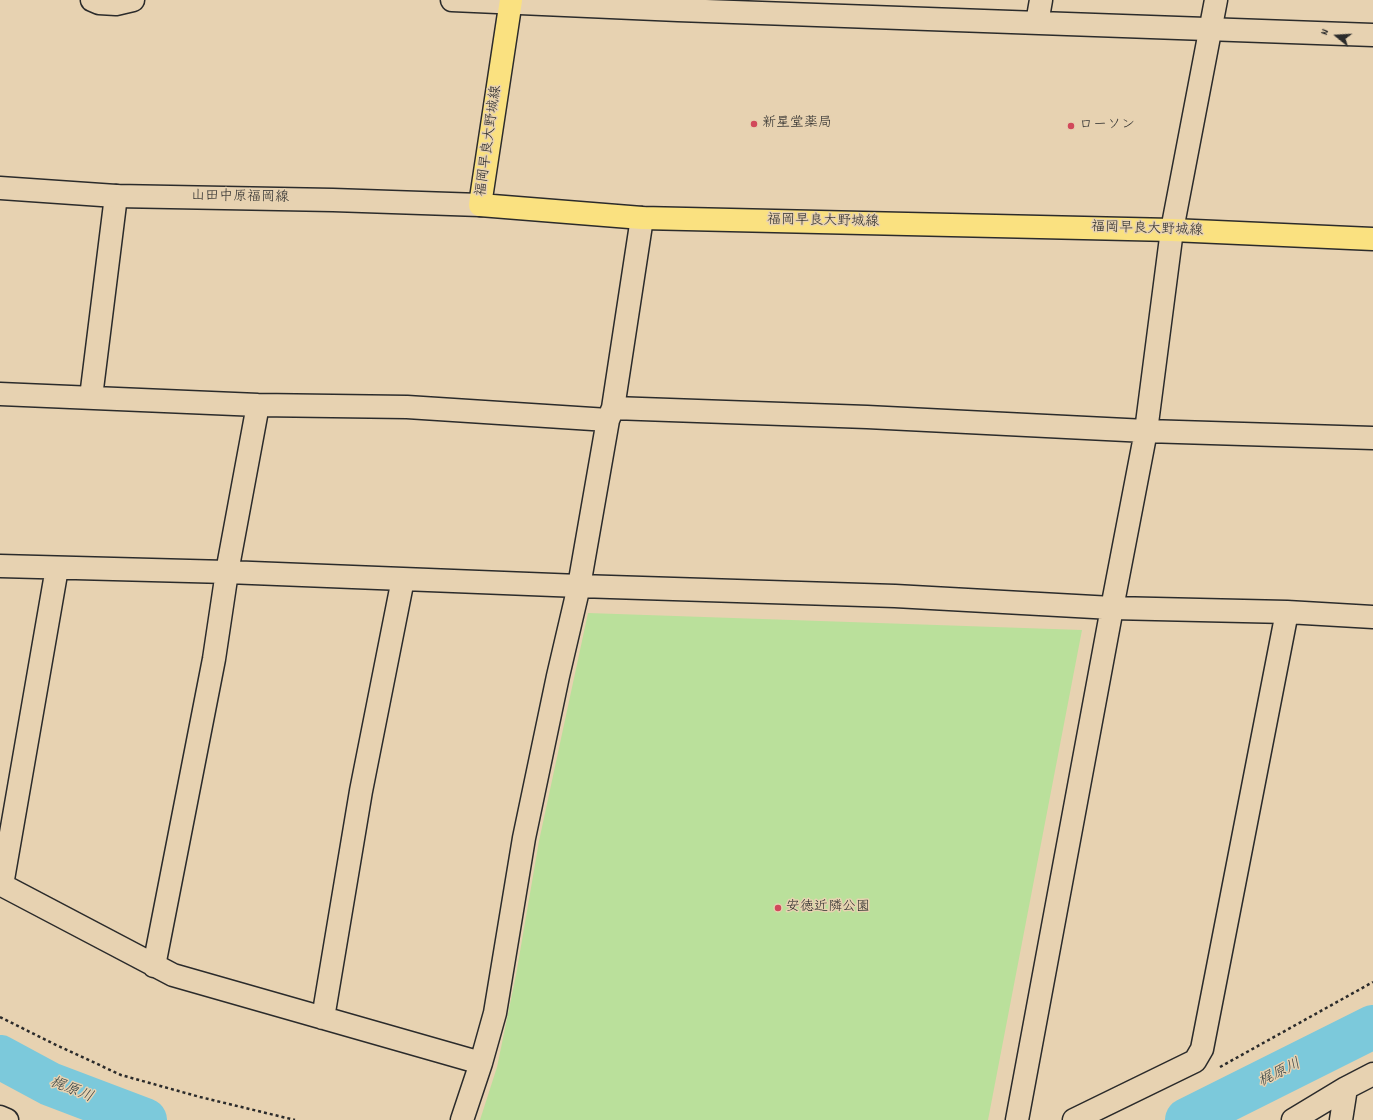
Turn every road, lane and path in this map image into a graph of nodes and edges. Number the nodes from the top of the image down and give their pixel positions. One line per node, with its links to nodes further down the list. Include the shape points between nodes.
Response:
1 (92, 0): 2 (street, via 116,4)
2 (133, 0)
3 (452, 0): 6 (street)
4 (1041, 0): 9 (street)
5 (1216, 0): 10 (street)
6 (510, 2): 7 (street); 14 (main road, 福岡早良大野城線)
7 (679, 5): 8 (street)
8 (866, 8): 9 (street)
9 (1036, 23): 10 (street)
10 (1211, 29): 11 (street); 16 (street)
11 (1373, 35)
12 (0, 188): 13 (street, 山田中原福岡線)
13 (116, 196): 14 (street, 山田中原福岡線); 19 (street)
14 (480, 206): 15 (main road, 福岡早良大野城線)
15 (642, 218): 16 (main road, 福岡早良大野城線); 21 (street)
16 (1172, 230): 17 (main road, 福岡早良大野城線); 22 (street)
17 (1373, 239)
18 (0, 394): 19 (street)
19 (91, 397): 20 (street)
20 (258, 405): 21 (street); 26 (street)
21 (610, 414): 22 (street, via 867,417); 28 (street)
22 (1146, 431): 23 (street); 29 (street)
23 (1373, 438)
24 (0, 566): 25 (street)
25 (57, 568): 26 (street); 32 (street)
26 (227, 572): 27 (street); 33 (street, via 214,659)
27 (403, 579): 28 (street); 36 (street, via 361,791)
28 (578, 586): 29 (street, via 894,596); 37 (street, via 524,838 495,1013)
29 (1112, 608): 30 (street); 45 (street)
30 (1287, 612): 31 (street); 46 (street, via 1202,1049 1195,1061)
31 (1373, 617)
32 (1, 885): 33 (street)
33 (154, 966): 36 (street, via 173,975)
34 (1373, 982): 38 (path)
35 (0, 1017): 43 (path, via 121,1075)
36 (323, 1018): 37 (street)
37 (481, 1063): 44 (street)
38 (1217, 1068)
39 (1373, 1074): 40 (street)
40 (1346, 1088): 47 (street); 48 (street)
41 (0, 1117): 42 (street)
42 (7, 1120)
43 (295, 1120)
44 (462, 1120)
45 (1017, 1120)
46 (1074, 1120)
47 (1293, 1120)
48 (1341, 1120)

